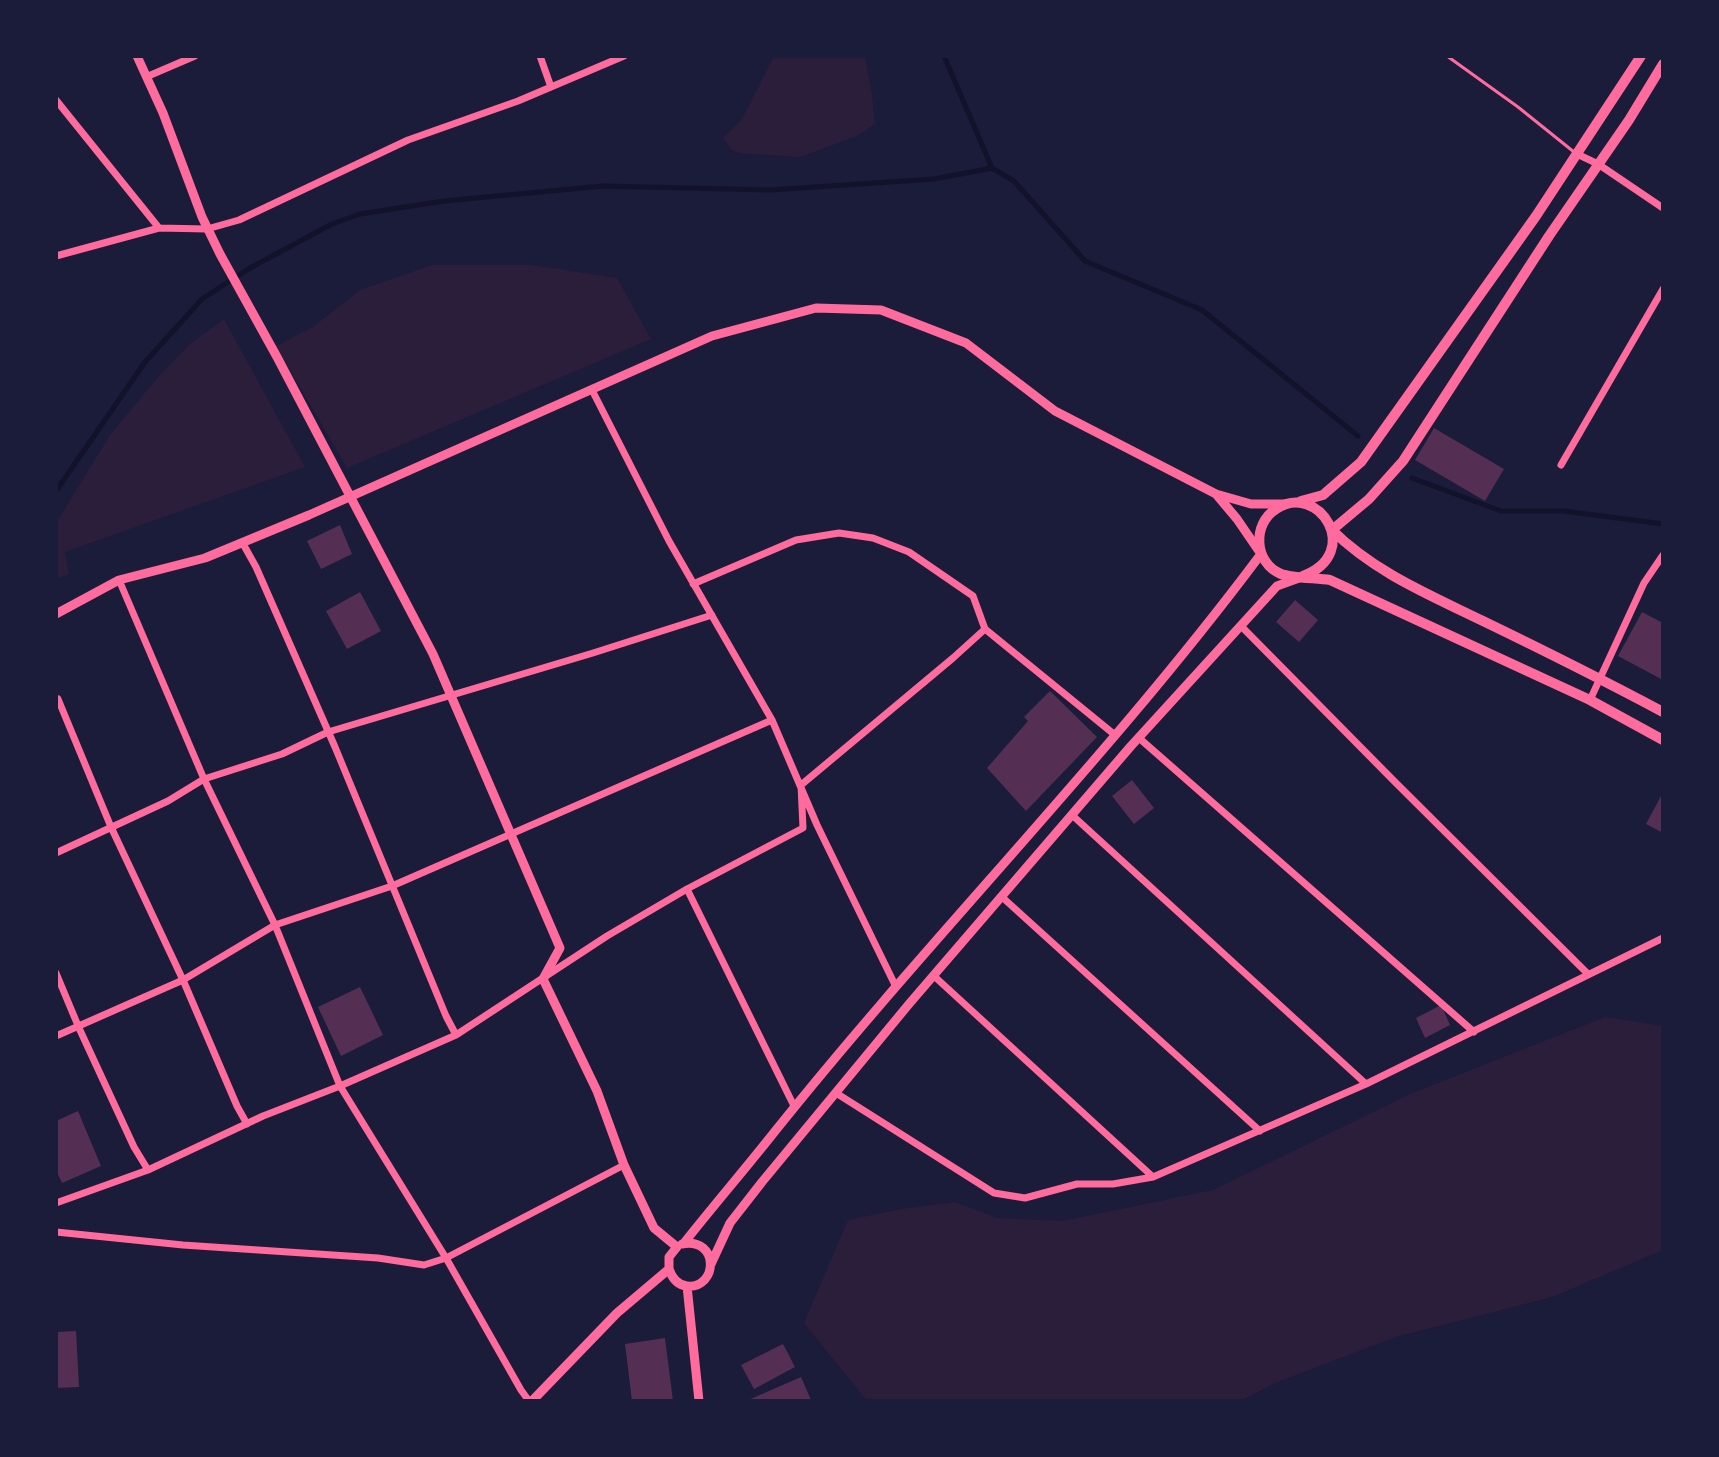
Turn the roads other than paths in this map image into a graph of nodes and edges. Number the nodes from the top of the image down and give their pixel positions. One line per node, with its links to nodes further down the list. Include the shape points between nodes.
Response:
1 (137, 56): 8 (street)
2 (195, 56): 8 (street)
3 (540, 56): 9 (street)
4 (624, 56): 9 (street)
5 (1447, 56): 11 (lane)
6 (1641, 56): 11 (main road)
7 (1663, 64): 12 (main road)
8 (146, 77): 15 (street)
9 (551, 87): 15 (street, via 408,140 239,220)
10 (56, 100): 14 (street)
11 (1577, 154): 12 (street); 22 (main road, via 1361,462 1323,495)
12 (1598, 164): 13 (street); 23 (main road, via 1403,461)
13 (1663, 208)
14 (159, 228): 15 (street); 16 (street)
15 (207, 229): 21 (street)
16 (56, 256)
17 (1663, 289): 19 (street)
18 (592, 390): 20 (street, via 712,336 816,308 881,310 966,343 1055,411); 21 (street); 29 (street)
19 (1561, 465)
20 (1216, 494): 22 (street, via 1251,504); 25 (street)
21 (351, 497): 24 (street); 35 (street)
22 (1291, 503): 23 (main road, via 1319,510); 25 (main road, via 1266,518 1260,529)
23 (1332, 530): 27 (main road, via 1325,563); 34 (main road, via 1393,576)
24 (242, 542): 28 (street, via 205,558); 40 (street)
25 (1261, 554): 27 (main road, via 1278,573); 41 (street)
26 (1663, 555): 34 (street)
27 (1303, 576): 32 (street, via 1277,586); 37 (main road, via 1330,580)
28 (119, 580): 30 (street); 44 (street)
29 (693, 584): 31 (street); 33 (street, via 796,540 839,533 873,538 909,552 973,596)
30 (56, 614)
31 (712, 615): 35 (street); 39 (street)
32 (1241, 626): 42 (street); 56 (street)
33 (985, 629): 41 (street); 45 (street)
34 (1599, 678): 37 (street); 38 (main road)
35 (451, 695): 40 (street); 48 (street)
36 (58, 699): 47 (street)
37 (1590, 700): 43 (main road)
38 (1663, 712)
39 (772, 720): 45 (street); 48 (street)
40 (328, 732): 44 (street, via 282,754); 50 (street)
41 (1115, 735): 60 (street)
42 (1139, 738): 46 (street); 62 (street)
43 (1663, 740)
44 (204, 779): 47 (street); 53 (street)
45 (801, 785): 51 (street, via 803,828); 60 (street)
46 (1072, 815): 52 (street); 65 (street)
47 (111, 827): 49 (street); 59 (street)
48 (511, 834): 50 (street); 58 (street, via 560,948)
49 (56, 853)
50 (392, 886): 53 (street); 63 (street)
51 (687, 889): 58 (street); 68 (street)
52 (1002, 897): 57 (street); 70 (street)
53 (275, 925): 59 (street); 66 (street)
54 (1663, 938): 56 (street)
55 (56, 973): 61 (street)
56 (1588, 974): 62 (street)
57 (934, 976): 67 (street); 73 (street)
58 (543, 979): 63 (street); 71 (street, via 597,1091)
59 (183, 980): 61 (street); 69 (street)
60 (896, 987): 68 (street)
61 (79, 1028): 64 (street); 72 (street)
62 (1474, 1032): 65 (street)
63 (456, 1035): 66 (street)
64 (56, 1036)
65 (1366, 1084): 70 (street)
66 (340, 1086): 69 (street); 77 (street)
67 (836, 1093): 73 (street, via 994,1193 1025,1198 1077,1184); 78 (street, via 730,1223)
68 (794, 1106): 76 (street)
69 (247, 1124): 72 (street)
70 (1260, 1131): 73 (street)
71 (624, 1165): 76 (street, via 654,1228); 77 (street)
72 (148, 1170): 74 (street)
73 (1153, 1177)
74 (56, 1203)
75 (56, 1232): 77 (street, via 424,1265)
76 (680, 1245): 78 (street, via 703,1247); 79 (street, via 669,1257)
77 (446, 1258): 81 (street)
78 (711, 1264): 80 (street, via 701,1283)
79 (669, 1269): 80 (street); 81 (street)
80 (687, 1286): 82 (street)
81 (530, 1401)
82 (699, 1401)

